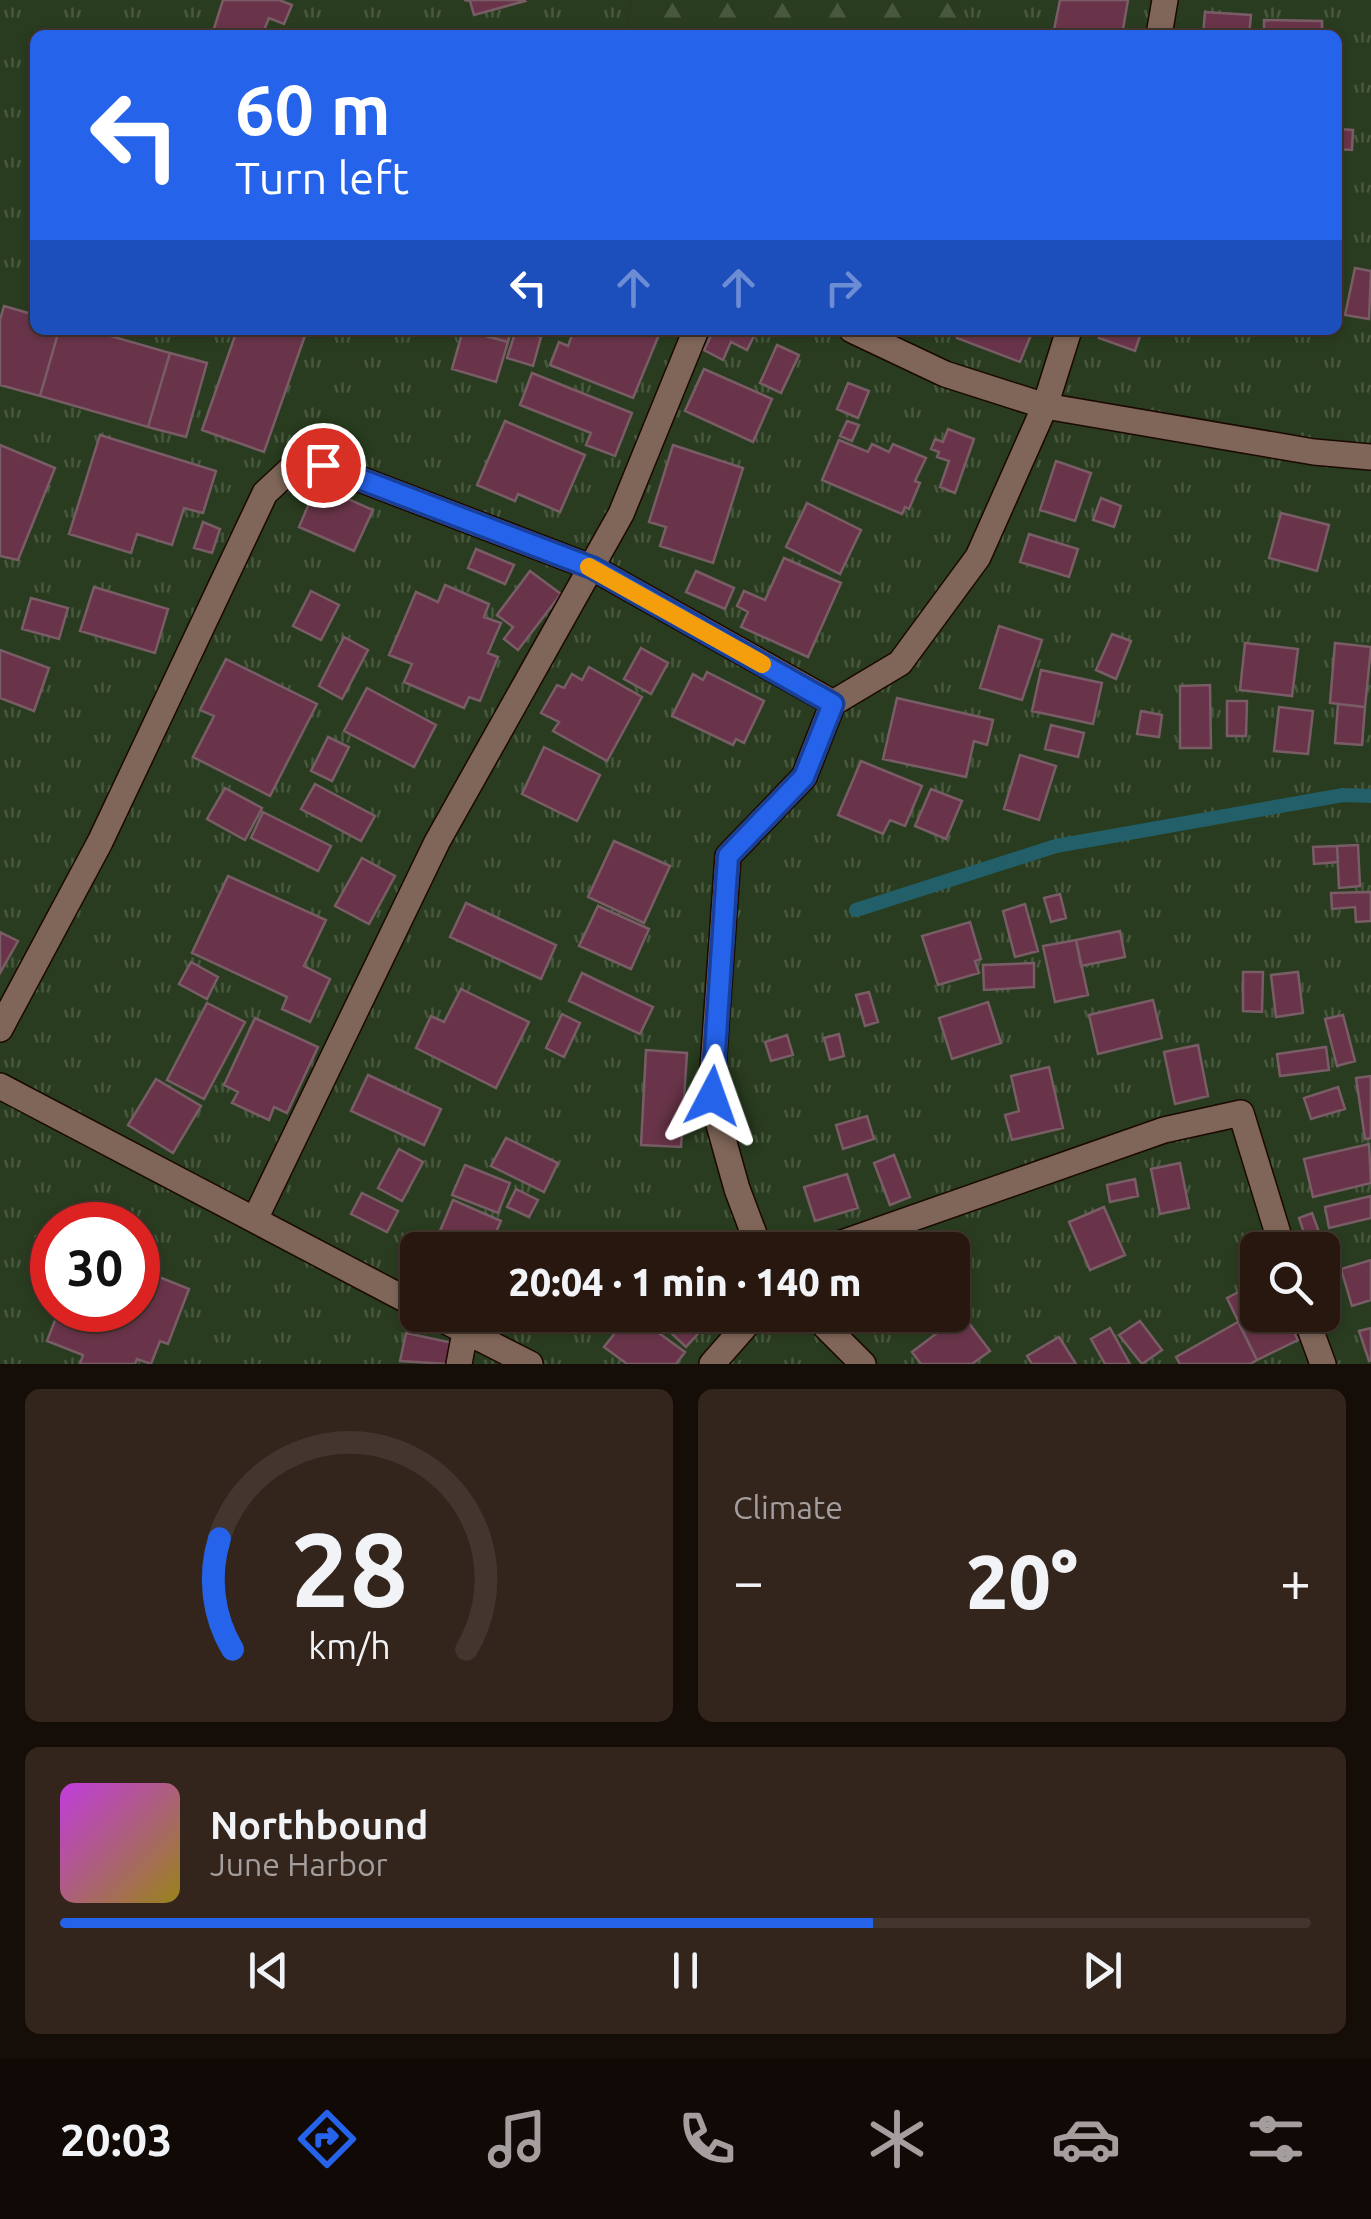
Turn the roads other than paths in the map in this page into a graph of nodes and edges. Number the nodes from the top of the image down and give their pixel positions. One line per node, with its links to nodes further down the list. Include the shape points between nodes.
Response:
1 (1165, 0): 2 (street)
2 (1160, 30)
3 (694, 335): 8 (street)
4 (863, 335): 6 (street, via 946,374)
5 (1067, 335): 6 (street)
6 (1045, 406): 7 (street); 9 (street, via 978,557 900,663)
7 (1371, 457)
8 (593, 568): 9 (street); 10 (street, via 323,465 292,468 265,494 100,842); 12 (street, via 437,842)
9 (833, 704): 13 (street, via 804,777 728,856 712,1096)
10 (0, 1029)
11 (0, 1086): 12 (street)
12 (255, 1218): 16 (street)
13 (753, 1232)
14 (873, 1232): 15 (street, via 1164,1130 1241,1114)
15 (1277, 1232)
16 (400, 1296)
17 (465, 1332): 21 (street); 22 (street)
18 (740, 1332): 23 (street)
19 (831, 1332): 24 (street)
20 (1312, 1332): 25 (street)
21 (459, 1364)
22 (530, 1364)
23 (712, 1364)
24 (863, 1364)
25 (1322, 1364)

